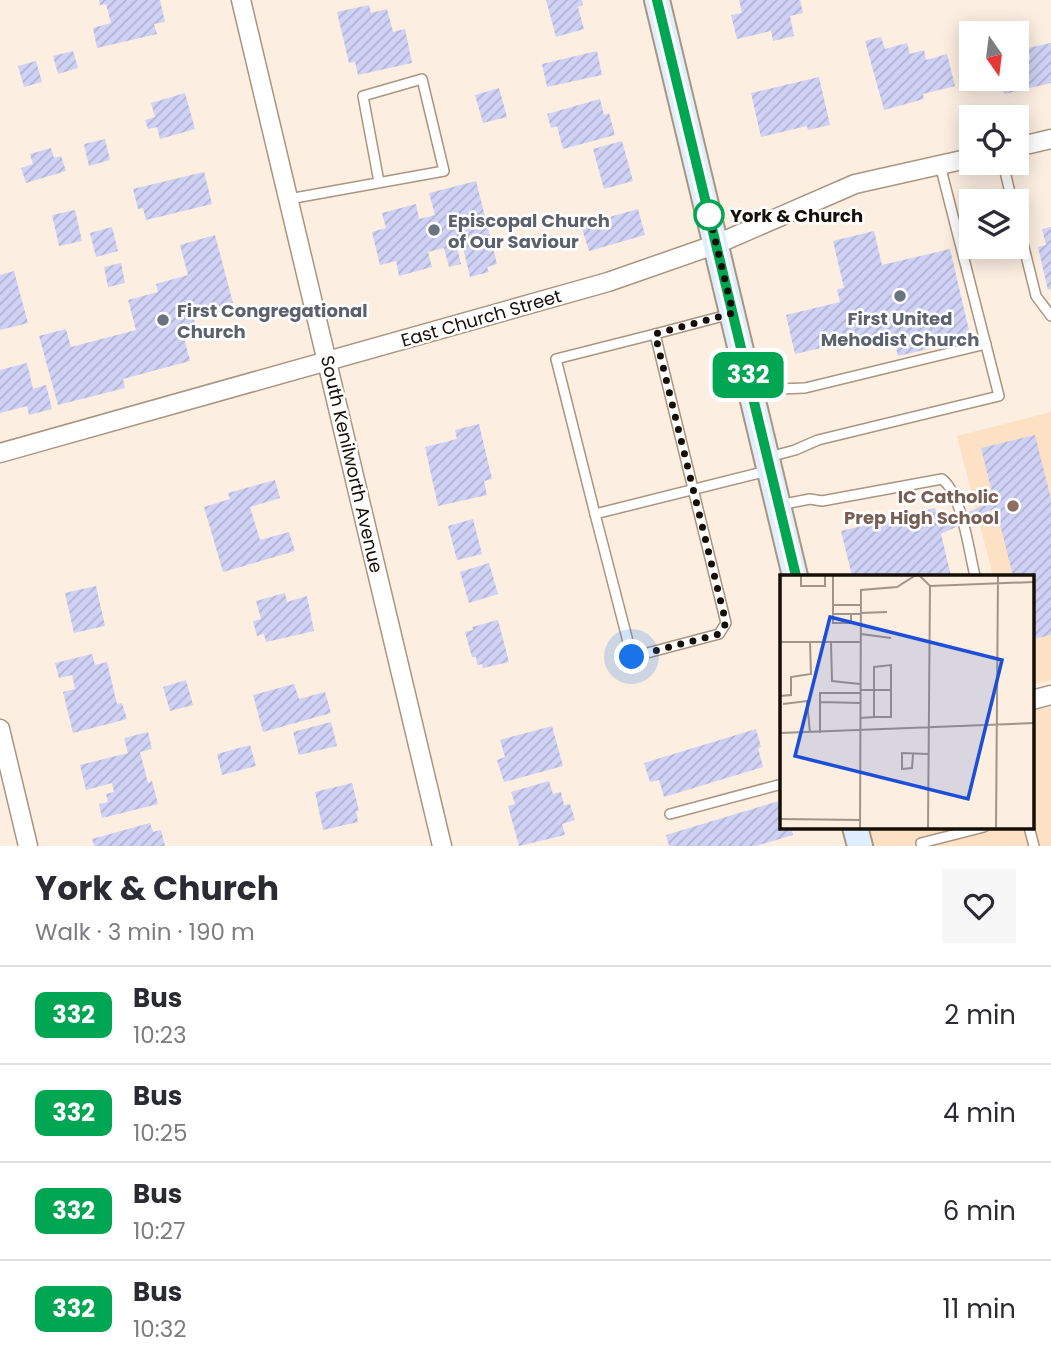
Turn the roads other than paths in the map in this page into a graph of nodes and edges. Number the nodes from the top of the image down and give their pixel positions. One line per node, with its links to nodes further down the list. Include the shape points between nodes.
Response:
1 (241, 0): 8 (street, South Kenilworth Avenue)
2 (657, 0): 9 (main road)
3 (1051, 139): 4 (street)
4 (1029, 144)
5 (959, 161): 6 (street, East Church Street)
6 (940, 165): 9 (street, East Church Street, via 855,184); 14 (lane)
7 (379, 182): 7 (lane, via 444,171 422,79 363,96); 8 (lane)
8 (289, 199): 15 (street, South Kenilworth Avenue)
9 (716, 244): 11 (main road); 15 (street, East Church Street, via 608,282)
10 (1027, 259): 12 (lane, via 1036,296)
11 (733, 313): 13 (lane); 16 (main road)
12 (1051, 316)
13 (655, 334): 19 (lane); 21 (lane, via 556,359)
14 (986, 344): 16 (lane, via 805,388); 18 (lane, via 999,396 818,440)
15 (328, 361): 17 (street, East Church Street); 33 (street, South Kenilworth Avenue)
16 (753, 396): 18 (main road)
17 (0, 453)
18 (769, 463): 19 (lane); 20 (main road)
19 (692, 489): 21 (lane); 21 (lane, via 726,623 719,634 632,657)
20 (779, 505): 22 (main road); 23 (lane, via 942,479 950,485 957,503)
21 (595, 514)
22 (796, 575)
23 (975, 575)
24 (1051, 695): 25 (street)
25 (1034, 699)
26 (0, 729): 32 (street)
27 (780, 785): 28 (lane)
28 (670, 814)
29 (855, 828): 34 (main road)
30 (980, 828): 35 (lane)
31 (1029, 828): 36 (lane)
32 (29, 846)
33 (442, 846)
34 (860, 846)
35 (922, 846)
36 (1034, 846)

